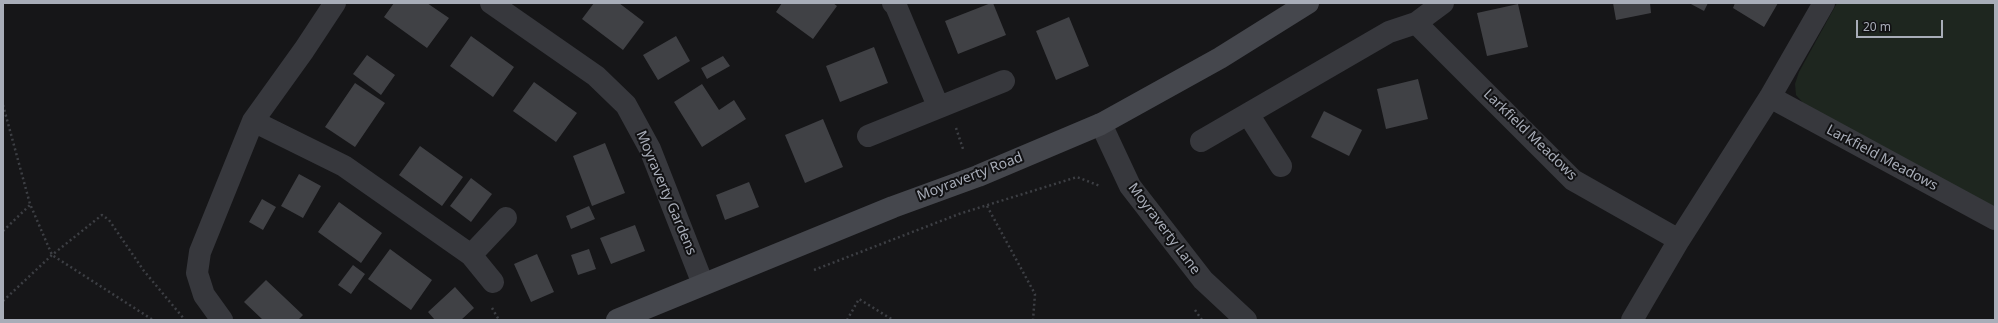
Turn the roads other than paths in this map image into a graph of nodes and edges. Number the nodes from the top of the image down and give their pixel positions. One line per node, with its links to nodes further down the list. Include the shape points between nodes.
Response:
1 (335, 3): 12 (street)
2 (491, 3): 22 (street, Moyraverty Gardens, via 596,76 626,105 650,149)
3 (892, 3): 10 (street, via 896,6)
4 (1308, 3): 13 (street, Moyraverty Road, via 1220,58)
5 (1442, 3): 7 (street)
6 (1824, 3): 9 (street)
7 (1416, 22): 11 (street, via 1389,32); 19 (street, Larkfield Meadows, via 1573,180)
8 (1004, 81): 10 (street)
9 (1770, 97): 18 (street, Larkfield Meadows); 19 (street)
10 (938, 106): 14 (street)
11 (1248, 114): 15 (street); 16 (street)
12 (253, 121): 20 (street, via 344,166); 23 (street, via 200,252 197,273 204,295)
13 (1101, 124): 22 (street, Moyraverty Road, via 978,176 893,207); 25 (street, Moyraverty Lane, via 1130,186 1202,280)
14 (868, 136)
15 (1201, 142)
16 (1281, 166)
17 (506, 218): 20 (street)
18 (1995, 219)
19 (1679, 240): 26 (street)
20 (471, 256): 21 (street)
21 (492, 282)
22 (703, 284): 24 (street, Moyraverty Road)
23 (222, 320)
24 (617, 320)
25 (1246, 320)
26 (1632, 320)

